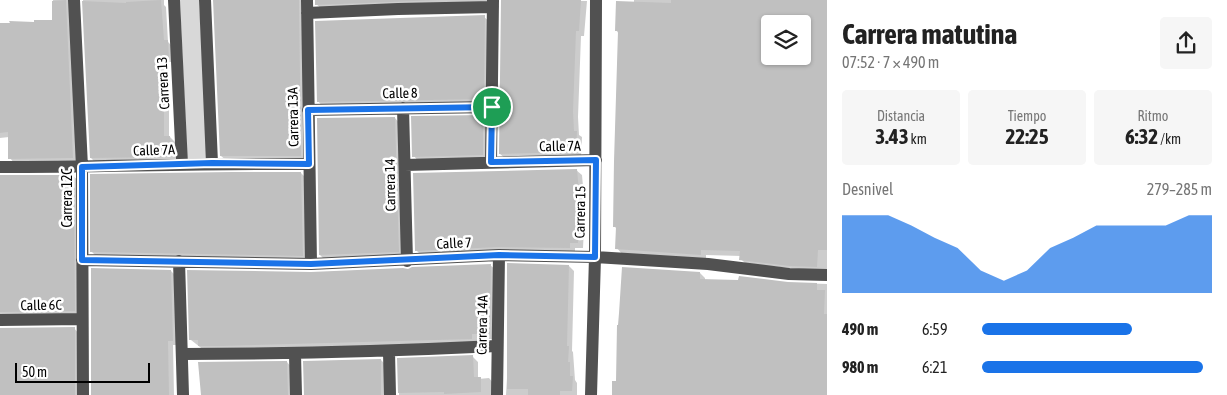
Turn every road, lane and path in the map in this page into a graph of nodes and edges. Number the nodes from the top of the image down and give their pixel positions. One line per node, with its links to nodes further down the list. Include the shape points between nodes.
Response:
1 (74, 0): 18 (street, Carrera 12C)
2 (174, 0): 14 (street, Carrera 13)
3 (205, 0): 13 (street)
4 (596, 0): 11 (street, Carrera 15)
5 (398, 4): 6 (street); 7 (street)
6 (493, 4): 8 (street)
7 (307, 6): 10 (street, Carrera 13A)
8 (492, 107): 9 (street, Calle 8); 12 (street)
9 (403, 108): 10 (street, Calle 8); 16 (street, Carrera 14)
10 (308, 110): 15 (street, Carrera 13A)
11 (596, 160): 12 (street, Calle 7A); 20 (street, Carrera 15)
12 (491, 162): 16 (street, Calle 7A)
13 (212, 163): 14 (street, Calle 7A); 15 (street, Calle 7A)
14 (182, 164): 18 (street, Calle 7A)
15 (309, 164): 24 (street, Carrera 13A)
16 (405, 165): 22 (street, Carrera 14)
17 (0, 166): 18 (street, Calle 7A)
18 (82, 167): 21 (street, Carrera 12C)
19 (499, 255): 20 (street, Calle 7); 22 (street, Calle 7); 28 (street, Carrera 14A)
20 (595, 257): 25 (street, Calle 7); 37 (street, Carrera 15)
21 (82, 260): 23 (street, Calle 7); 26 (street, Carrera 12C)
22 (407, 260): 24 (street, Calle 7)
23 (179, 261): 24 (street, Calle 7); 30 (street)
24 (311, 264)
25 (827, 275)
26 (82, 319): 27 (street, Calle 6C); 32 (street, Carrera 12C)
27 (0, 320)
28 (497, 346): 29 (street); 36 (street, Carrera 14A)
29 (389, 352): 31 (street); 35 (street)
30 (183, 354): 31 (street); 33 (street)
31 (295, 354): 34 (street)
32 (83, 395)
33 (183, 395)
34 (296, 395)
35 (390, 395)
36 (497, 395)
37 (591, 395)

